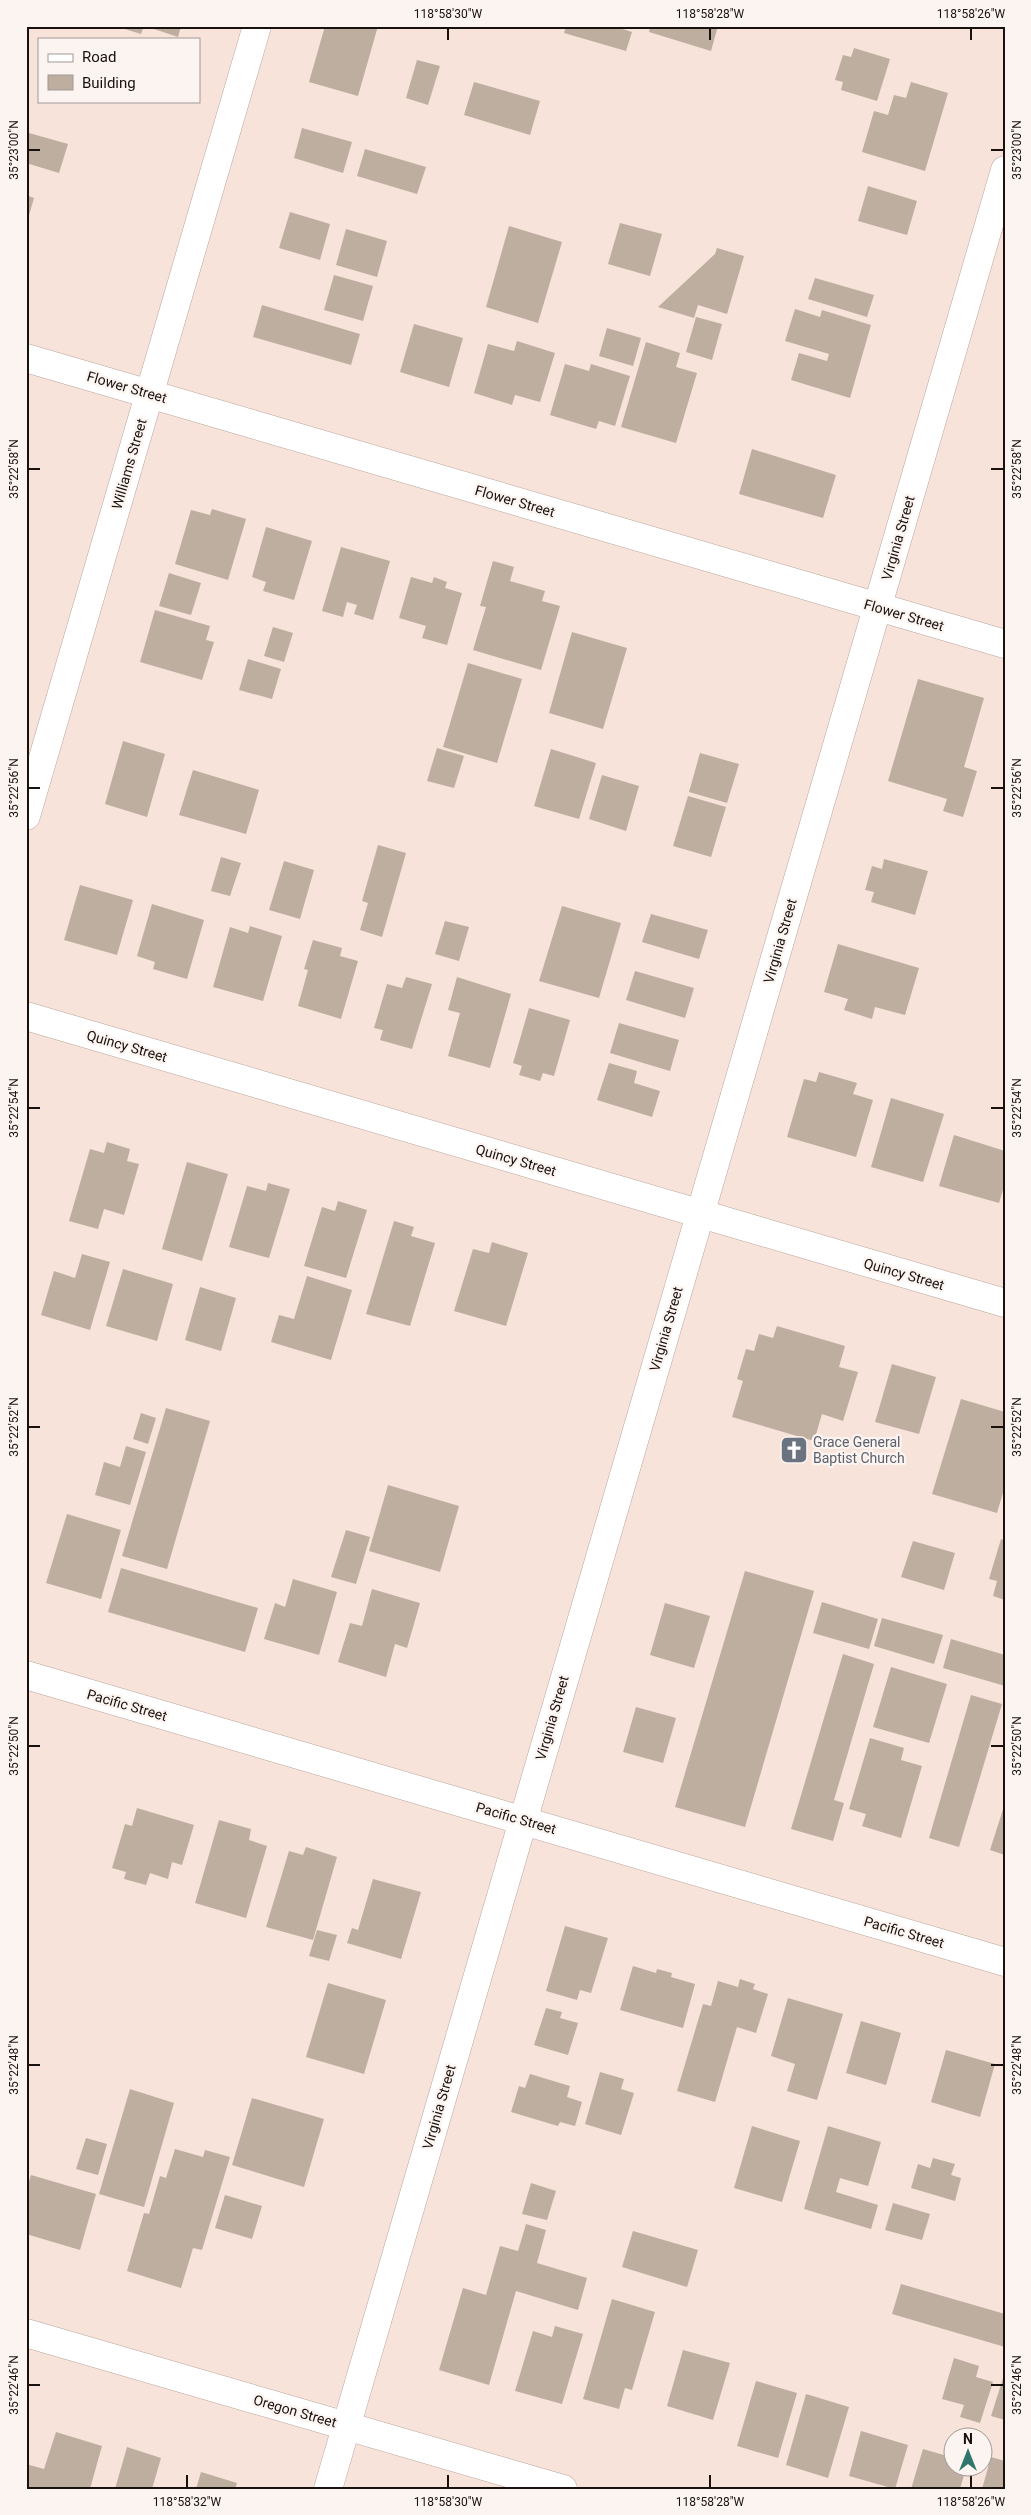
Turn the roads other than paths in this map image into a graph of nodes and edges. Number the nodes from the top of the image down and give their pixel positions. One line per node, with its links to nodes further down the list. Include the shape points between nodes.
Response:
1 (257, 26): 4 (street, Williams Street)
2 (1005, 170): 5 (street, Virginia Street)
3 (26, 358): 4 (street, Flower Street)
4 (150, 394): 5 (street, Flower Street); 7 (street, Williams Street)
5 (877, 607): 6 (street, Flower Street); 9 (street, Virginia Street)
6 (1005, 644)
7 (26, 816)
8 (26, 1016): 9 (street, Quincy Street)
9 (700, 1214): 10 (street, Quincy Street); 12 (street, Virginia Street)
10 (1005, 1303)
11 (26, 1675): 12 (street, Pacific Street)
12 (522, 1820): 13 (street, Pacific Street); 15 (street, Virginia Street)
13 (1005, 1962)
14 (26, 2333): 15 (street, Oregon Street)
15 (346, 2426): 16 (street, Virginia Street); 17 (street, Oregon Street)
16 (328, 2489)
17 (563, 2489)

